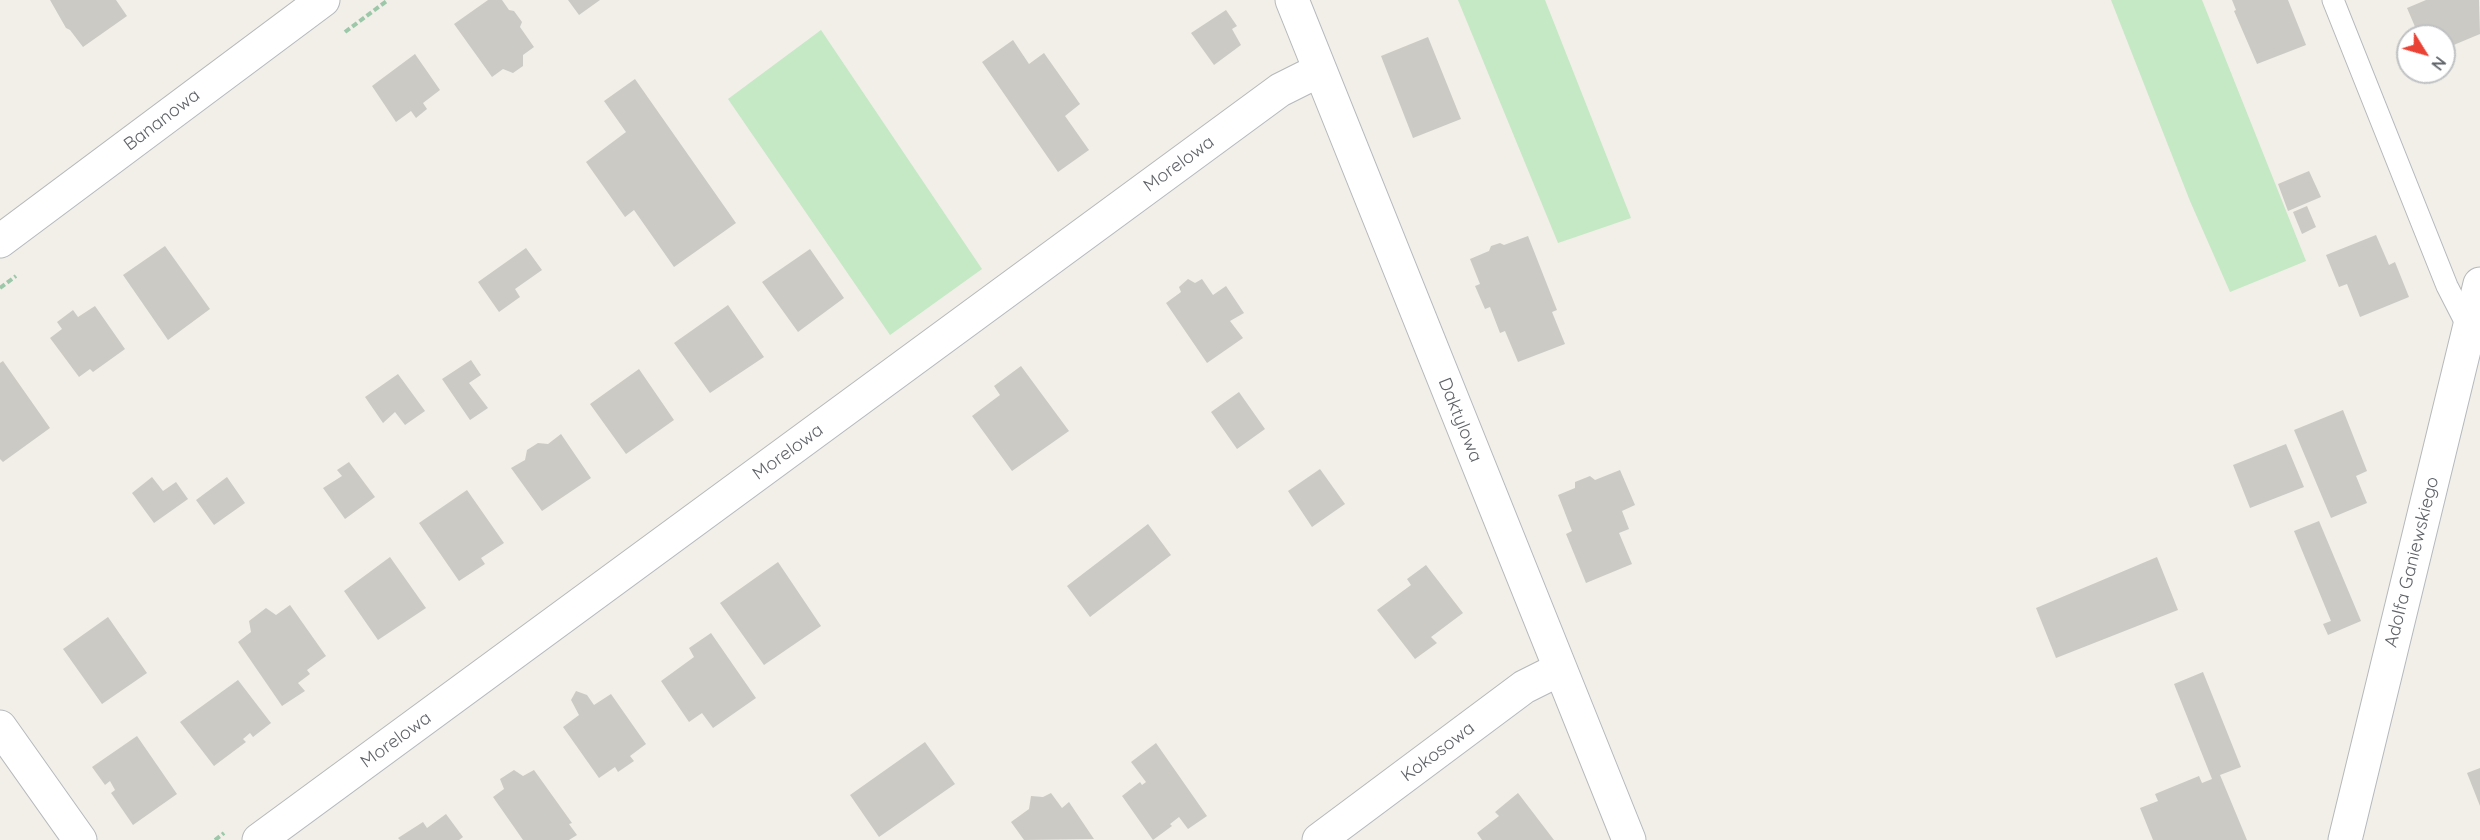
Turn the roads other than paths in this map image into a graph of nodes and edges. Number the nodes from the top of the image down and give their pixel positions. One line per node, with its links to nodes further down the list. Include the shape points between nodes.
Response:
1 (324, 0): 5 (street, Bananowa)
2 (1292, 0): 4 (street, Daktylowa)
3 (2333, 0): 7 (lane, via 2447,286)
4 (1320, 70): 8 (street, Daktylowa); 11 (street, Morelowa, via 1280,90)
5 (0, 241)
6 (2480, 284): 7 (street, Adolfa Ganiewskiego)
7 (2469, 329): 14 (street, Adolfa Ganiewskiego)
8 (1560, 669): 12 (street, Kokosowa, via 1524,687); 13 (street, Daktylowa)
9 (0, 727): 10 (street)
10 (80, 840)
11 (260, 840)
12 (1319, 840)
13 (1629, 840)
14 (2345, 840)

